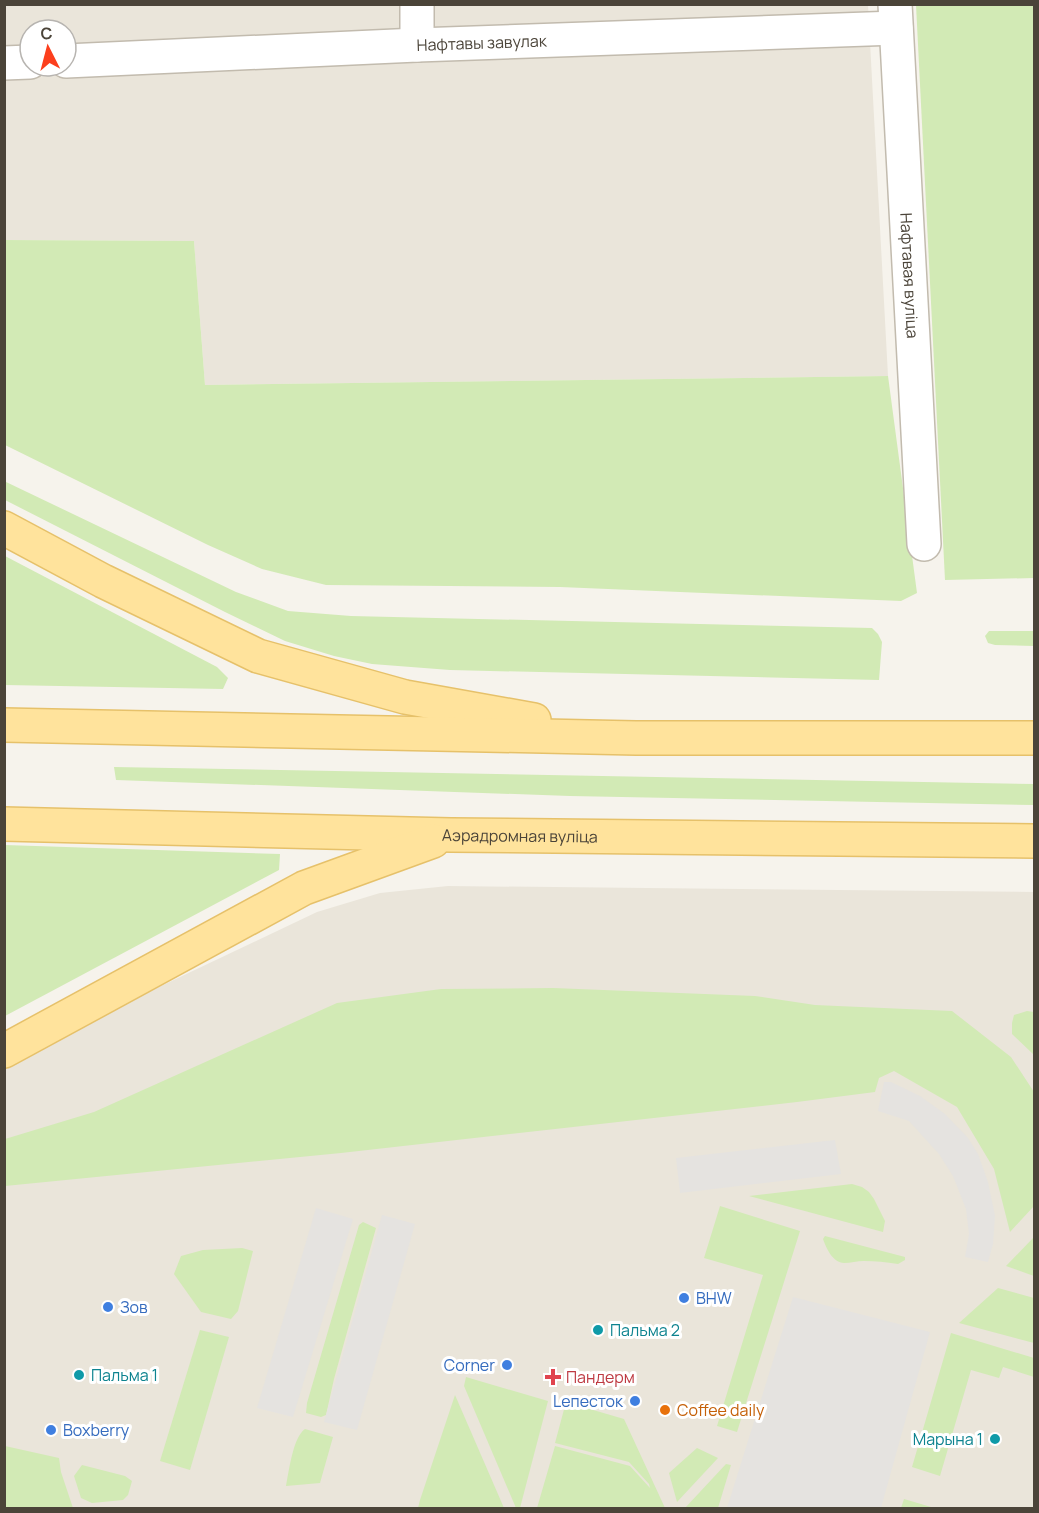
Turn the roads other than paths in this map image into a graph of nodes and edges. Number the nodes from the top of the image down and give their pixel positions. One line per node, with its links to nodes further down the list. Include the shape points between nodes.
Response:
1 (417, 4): 3 (street)
2 (896, 16): 3 (street, Нафтавы завулак); 6 (street, Нафтавая вуліца)
3 (417, 45): 4 (street, Нафтавы завулак)
4 (78, 60)
5 (4, 528): 8 (main road, via 258,656 405,697)
6 (924, 544)
7 (4, 725): 8 (main road)
8 (636, 738): 9 (main road)
9 (1035, 738)
10 (4, 824): 11 (main road, Аэрадромная вуліца)
11 (451, 835): 12 (main road, Аэрадромная вуліца); 13 (main road, via 304,888)
12 (1035, 841)
13 (4, 1051)

